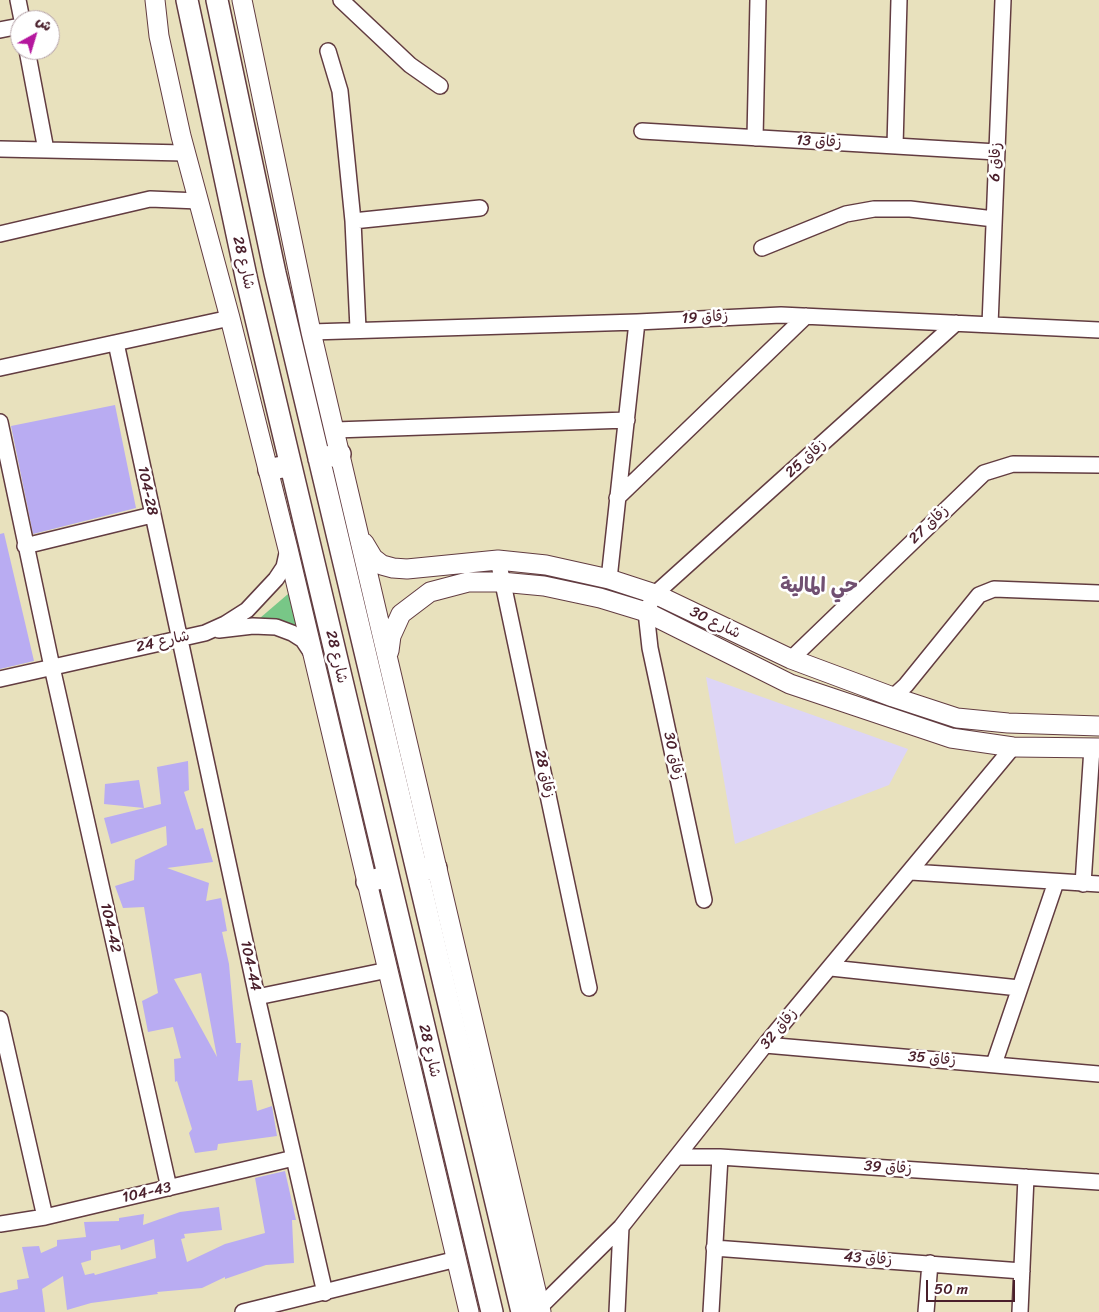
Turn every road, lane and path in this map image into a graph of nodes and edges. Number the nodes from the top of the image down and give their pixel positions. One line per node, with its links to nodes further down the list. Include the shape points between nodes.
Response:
1 (155, 0): 18 (main road, via 159,36)
2 (187, 0): 26 (highway, شارع 28)
3 (217, 0): 25 (highway, شارع 28)
4 (242, 0): 34 (main road)
5 (341, 0): 11 (street, via 410,65)
6 (758, 0): 13 (street)
7 (899, 0): 14 (street)
8 (1003, 0): 17 (street, زقاق 6)
9 (328, 51): 22 (street, via 340,90)
10 (29, 60): 16 (street)
11 (440, 86)
12 (642, 131): 13 (street, زقاق 13)
13 (755, 138): 14 (street, زقاق 13)
14 (895, 146): 17 (street, زقاق 13)
15 (0, 149): 16 (street)
16 (46, 150): 18 (street)
17 (996, 152): 21 (street, زقاق 6)
18 (186, 153): 19 (main road)
19 (198, 201): 23 (street, via 163,198 138,201); 28 (main road)
20 (480, 208): 22 (street)
21 (994, 219): 24 (street, via 910,209 874,209 846,214); 31 (street, زقاق 6)
22 (353, 221): 32 (street)
23 (0, 234)
24 (762, 248)
25 (275, 273): 26 (highway); 42 (highway, شارع 28)
26 (247, 281): 43 (highway, شارع 28)
27 (806, 316): 29 (street, زقاق 19); 30 (street, زقاق 19); 46 (street)
28 (230, 318): 35 (street); 45 (main road)
29 (637, 322): 32 (street, زقاق 19); 37 (street)
30 (956, 323): 31 (street, زقاق 19); 55 (street, زقاق 25)
31 (990, 325): 33 (street, زقاق 19)
32 (358, 329): 34 (street, زقاق 19)
33 (1099, 330)
34 (311, 332): 39 (main road)
35 (116, 342): 36 (street); 47 (street, 104-28)
36 (0, 368)
37 (627, 420): 39 (street); 46 (street)
38 (0, 422): 40 (street, 104-42)
39 (334, 430): 41 (main road)
40 (2, 442): 49 (street, 104-42)
41 (340, 454): 42 (highway); 48 (main road)
42 (319, 459): 68 (highway, شارع 28)
43 (290, 465): 45 (highway); 70 (highway, شارع 28)
44 (1099, 465): 60 (street, زقاق 27, via 1013,464 984,473)
45 (269, 470): 50 (main road)
46 (617, 498): 52 (street)
47 (152, 515): 49 (street); 58 (street, 104-28)
48 (354, 515): 51 (main road, شارع 30, via 367,550 382,565 407,569); 61 (main road)
49 (25, 546): 62 (street, 104-42)
50 (288, 549): 57 (street, شارع 24, via 284,568 252,605 225,624); 59 (main road)
51 (498, 560): 52 (main road, شارع 30, via 546,565); 53 (street, زقاق 28)
52 (609, 578): 55 (main road, شارع 30)
53 (501, 582): 56 (main road, شارع 30, via 561,588); 61 (main road, شارع 30, via 454,584 422,597 401,614 394,626); 78 (street, زقاق 28)
54 (1099, 593): 64 (street, via 994,590 980,595)
55 (655, 594): 56 (street); 60 (main road, شارع 30)
56 (646, 612): 66 (main road, شارع 30, via 790,684 951,738); 75 (street, زقاق 30, via 650,648)
57 (205, 633): 58 (street, شارع 24); 59 (street, via 253,626 276,627 303,640)
58 (179, 638): 62 (street, شارع 24); 80 (street, 104-44)
59 (312, 652): 71 (main road)
60 (791, 659): 64 (main road, شارع 30)
61 (388, 660): 68 (main road)
62 (52, 668): 63 (street, شارع 24); 90 (street, 104-42)
63 (0, 679)
64 (893, 698): 65 (main road, شارع 30, via 957,718)
65 (1099, 726)
66 (1013, 747): 67 (main road, شارع 30); 69 (street, زقاق 32)
67 (1096, 748): 73 (street)
68 (426, 869): 100 (highway, شارع 28)
69 (911, 872): 72 (street); 76 (street, زقاق 32)
70 (388, 876): 71 (highway); 103 (highway, شارع 28)
71 (367, 882): 77 (main road)
72 (1056, 882): 73 (street); 79 (street)
73 (1083, 884): 74 (street)
74 (1099, 884)
75 (704, 900)
76 (831, 968): 79 (street); 82 (street, زقاق 32)
77 (388, 970): 80 (street); 95 (main road)
78 (590, 988)
79 (1019, 988): 83 (street)
80 (257, 997): 87 (street, 104-44)
81 (0, 1019): 91 (street)
82 (765, 1045): 83 (street, زقاق 35); 85 (street, زقاق 32)
83 (994, 1064): 84 (street, زقاق 35)
84 (1099, 1074)
85 (677, 1157): 86 (street, زقاق 39); 93 (street, زقاق 32)
86 (720, 1157): 88 (street, زقاق 39); 94 (street)
87 (294, 1158): 90 (street, 104-43); 98 (street, 104-44)
88 (1026, 1177): 89 (street, زقاق 39); 97 (street)
89 (1099, 1182)
90 (168, 1188): 91 (street, 104-43)
91 (45, 1217): 92 (street, 104-43)
92 (0, 1224)
93 (621, 1227): 100 (street, زقاق 32); 104 (street)
94 (714, 1248): 96 (street, زقاق 43); 105 (street)
95 (457, 1259): 98 (street); 102 (main road)
96 (930, 1263): 97 (street, زقاق 43); 106 (street)
97 (1022, 1271): 107 (street)
98 (325, 1293): 99 (street)
99 (299, 1306): 101 (street)
100 (535, 1310)
101 (242, 1312)
102 (469, 1312)
103 (492, 1312)
104 (617, 1312)
105 (711, 1312)
106 (926, 1312)
107 (1020, 1312)

